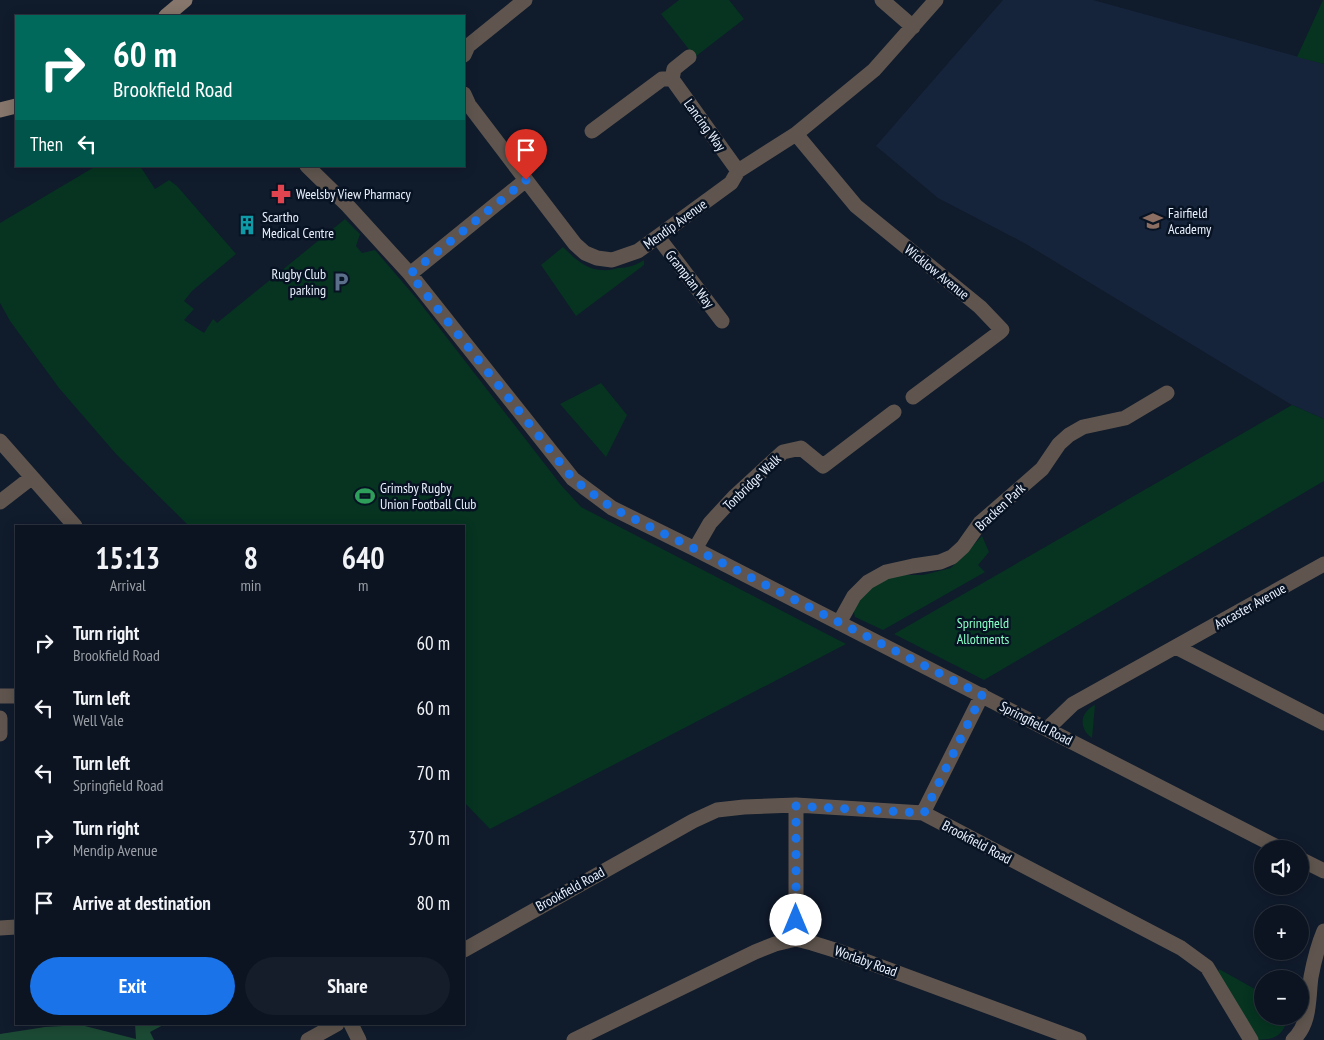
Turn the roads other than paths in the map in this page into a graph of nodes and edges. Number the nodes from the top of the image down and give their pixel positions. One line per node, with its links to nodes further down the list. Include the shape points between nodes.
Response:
1 (185, 0): 5 (main road)
2 (525, 0): 7 (street, via 468,46)
3 (882, 0): 6 (street)
4 (936, 0): 6 (street, Mendip Avenue)
5 (167, 15)
6 (913, 27): 14 (street, Mendip Avenue, via 874,70)
7 (465, 53)
8 (689, 57): 9 (street, via 674,69)
9 (672, 79): 13 (street, via 662,79); 16 (street, Lancing Way)
10 (465, 96): 17 (street, Mendip Avenue)
11 (15, 106): 12 (main road)
12 (0, 110)
13 (592, 131)
14 (796, 134): 16 (street, Mendip Avenue); 22 (street, Wicklow Avenue, via 856,206 980,307 1002,330)
15 (308, 167): 19 (street, Springfield Road)
16 (738, 171): 18 (street, Mendip Avenue, via 730,183)
17 (526, 180): 18 (street, Mendip Avenue, via 585,254 612,260 638,251); 19 (street)
18 (658, 238): 20 (street, Grampian Way)
19 (410, 274): 28 (street, Springfield Road, via 573,479 612,508)
20 (722, 320)
21 (1168, 393): 30 (street, Bracken Park, via 1125,418 1083,427 1069,435 1042,470 980,522 952,557 886,572 868,582 854,596)
22 (913, 397)
23 (894, 412): 28 (street, Tonbridge Walk, via 823,466 801,448 783,452 710,523)
24 (0, 441): 25 (street)
25 (31, 478): 26 (street); 27 (street)
26 (0, 502)
27 (74, 525)
28 (695, 549): 30 (street, Springfield Road)
29 (1324, 564): 31 (street, Ancaster Avenue)
30 (839, 623): 32 (street, Springfield Road)
31 (1176, 647): 36 (street); 37 (street, Ancaster Avenue, via 1073,704)
32 (982, 695): 37 (street, Springfield Road); 40 (street)
33 (0, 696): 34 (street)
34 (15, 696)
35 (0, 718): 38 (street)
36 (1324, 723)
37 (1047, 729): 41 (street, Springfield Road)
38 (0, 734)
39 (796, 806): 40 (street, Brookfield Road); 47 (street); 48 (street, Brookfield Road, via 716,810)
40 (924, 813): 55 (street, Brookfield Road, via 1180,948 1207,967)
41 (1263, 840)
42 (1309, 864): 43 (street)
43 (1324, 871)
44 (15, 927): 45 (street)
45 (0, 928)
46 (1324, 931): 56 (street, via 1311,978 1309,1009)
47 (796, 939): 53 (street, via 755,952); 54 (street, Worlaby Road, via 841,952)
48 (465, 949)
49 (335, 1025): 51 (street)
50 (352, 1025): 52 (street)
51 (308, 1040)
52 (359, 1040)
53 (574, 1040)
54 (1079, 1040)
55 (1251, 1040)
56 (1293, 1040)

